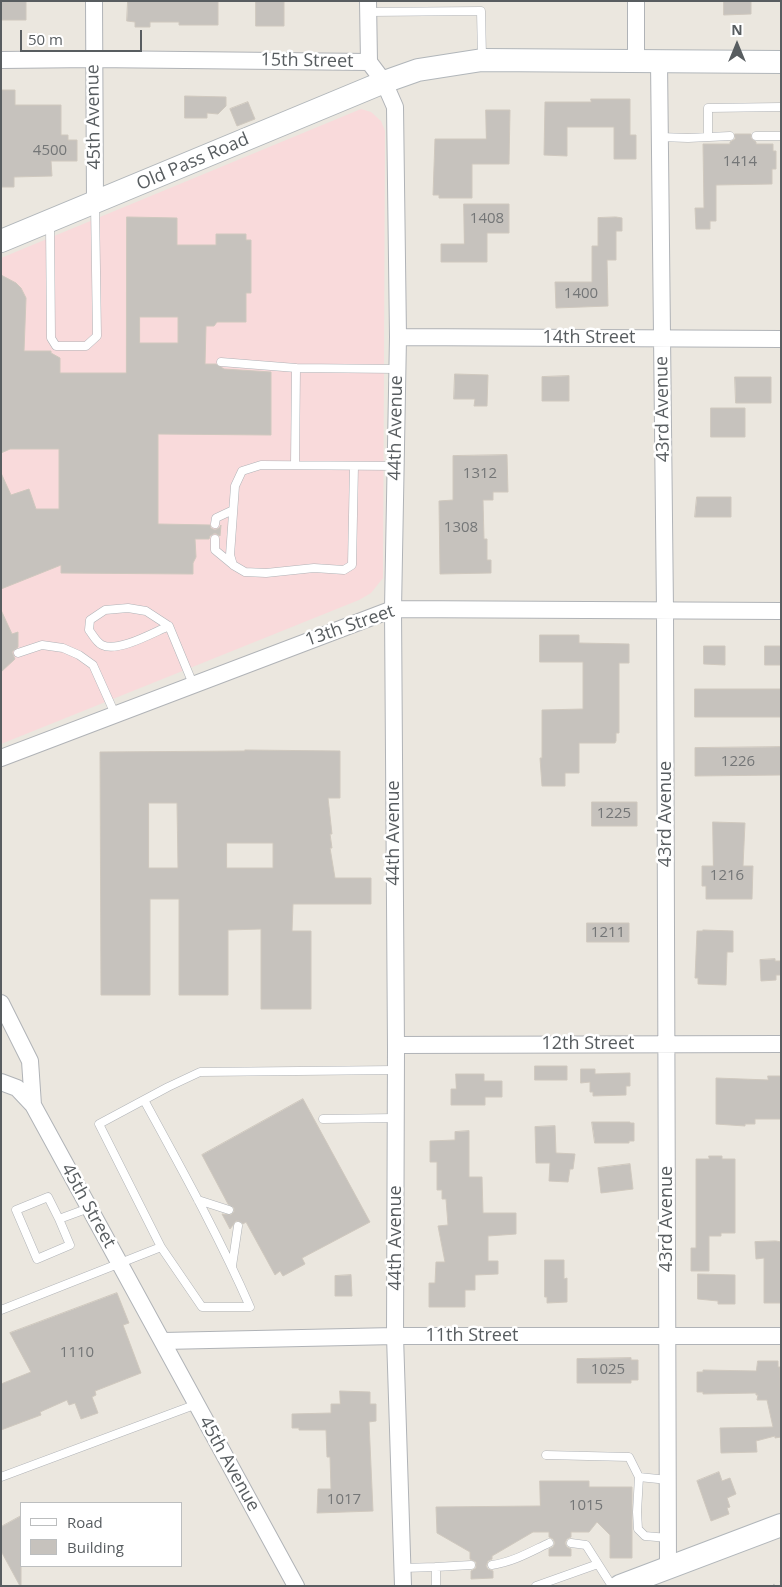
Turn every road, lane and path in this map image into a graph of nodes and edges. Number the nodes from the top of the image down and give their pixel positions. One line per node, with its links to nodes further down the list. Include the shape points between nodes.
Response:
1 (94, 1): 4 (street, 45th Avenue)
2 (636, 1): 7 (street)
3 (368, 7): 6 (lane, via 481,11); 9 (street)
4 (93, 59): 5 (street, 15th Street); 9 (street, 15th Street); 18 (street, 45th Avenue)
5 (1, 60)
6 (482, 60): 7 (main road); 11 (main road, via 418,70)
7 (636, 60): 8 (main road)
8 (659, 61): 10 (main road); 17 (street, 43rd Avenue)
9 (369, 62): 11 (street, 15th Street)
10 (781, 62)
11 (384, 82): 18 (main road, Old Pass Road); 21 (street, 44th Avenue, via 395,107)
12 (781, 107): 13 (lane, via 708,108)
13 (708, 136): 14 (lane); 17 (lane)
14 (730, 136)
15 (756, 136): 16 (lane)
16 (781, 136)
17 (660, 137): 22 (street, 43rd Avenue)
18 (95, 203): 19 (main road, Old Pass Road); 19 (lane, via 97,336 86,346 56,346 51,338)
19 (50, 221): 20 (main road, Old Pass Road)
20 (1, 241)
21 (398, 338): 22 (street, 14th Street); 26 (street, 44th Avenue)
22 (662, 338): 23 (street, 14th Street); 35 (street, 43rd Avenue)
23 (781, 339)
24 (221, 362): 25 (lane)
25 (296, 368): 26 (lane); 27 (lane)
26 (398, 369): 29 (street, 44th Avenue)
27 (295, 465): 28 (lane); 30 (lane, via 261,465 242,471 235,486)
28 (354, 466): 29 (lane); 33 (lane, via 352,565 344,570 314,568 266,573 245,572)
29 (396, 466): 34 (street, 44th Avenue)
30 (233, 510): 31 (lane, via 216,518); 33 (lane, via 230,555)
31 (215, 524)
32 (215, 539): 33 (lane, via 215,550)
33 (233, 564)
34 (393, 609): 35 (street, 13th Street); 39 (street, 13th Street); 44 (street, 44th Avenue)
35 (665, 610): 36 (street, 13th Street); 45 (street, 43rd Avenue)
36 (781, 611)
37 (169, 626): 37 (lane, via 146,611 128,608 105,610 90,620 89,630 104,646 116,646); 39 (lane)
38 (18, 653): 40 (lane, via 42,645 63,648 79,655 93,665)
39 (193, 684): 40 (street, 13th Street)
40 (115, 714): 41 (street, 13th Street)
41 (1, 758)
42 (1, 1003): 49 (street, via 30,1061)
43 (781, 1044): 45 (street, 12th Street)
44 (396, 1045): 45 (street, 12th Street); 46 (street, 44th Avenue)
45 (667, 1045): 63 (street, 43rd Avenue)
46 (396, 1070): 48 (lane, via 200,1072); 50 (street, 44th Avenue)
47 (1, 1082): 49 (street, 45th Street, via 17,1088)
48 (144, 1100): 52 (lane); 57 (lane, via 99,1124)
49 (33, 1105): 53 (street, 45th Street)
50 (396, 1118): 51 (lane); 61 (street, 44th Avenue)
51 (323, 1119)
52 (198, 1200): 54 (lane); 59 (lane)
53 (89, 1208): 55 (lane); 58 (street, 45th Street)
54 (230, 1210)
55 (59, 1219): 55 (lane, via 48,1197 16,1210 37,1259 70,1245)
56 (238, 1226): 59 (lane)
57 (161, 1247): 58 (lane); 59 (lane, via 202,1308 250,1307)
58 (120, 1264): 60 (lane); 64 (street, 45th Street)
59 (232, 1267)
60 (1, 1310)
61 (395, 1336): 63 (street, 11th Street); 64 (street, 11th Street); 79 (street, 44th Avenue)
62 (781, 1336): 63 (street, 11th Street)
63 (667, 1337): 69 (street, 43rd Avenue)
64 (162, 1341): 65 (street, 45th Avenue)
65 (197, 1404): 67 (lane); 80 (street, 45th Avenue)
66 (546, 1455): 68 (lane, via 629,1457)
67 (1, 1477)
68 (639, 1477): 69 (lane); 71 (lane, via 638,1529 645,1536)
69 (668, 1480): 71 (street, 43rd Avenue)
70 (781, 1525): 78 (main road)
71 (668, 1538): 78 (street, 43rd Avenue)
72 (549, 1543): 76 (lane, via 517,1559)
73 (571, 1543): 74 (lane, via 586,1545)
74 (598, 1564): 83 (lane); 84 (lane)
75 (470, 1565): 77 (lane)
76 (492, 1565)
77 (436, 1567): 79 (lane); 82 (lane)
78 (668, 1567): 85 (main road)
79 (403, 1568): 81 (street, 44th Avenue)
80 (296, 1586)
81 (403, 1586)
82 (436, 1586)
83 (536, 1586)
84 (612, 1586)
85 (620, 1586)

